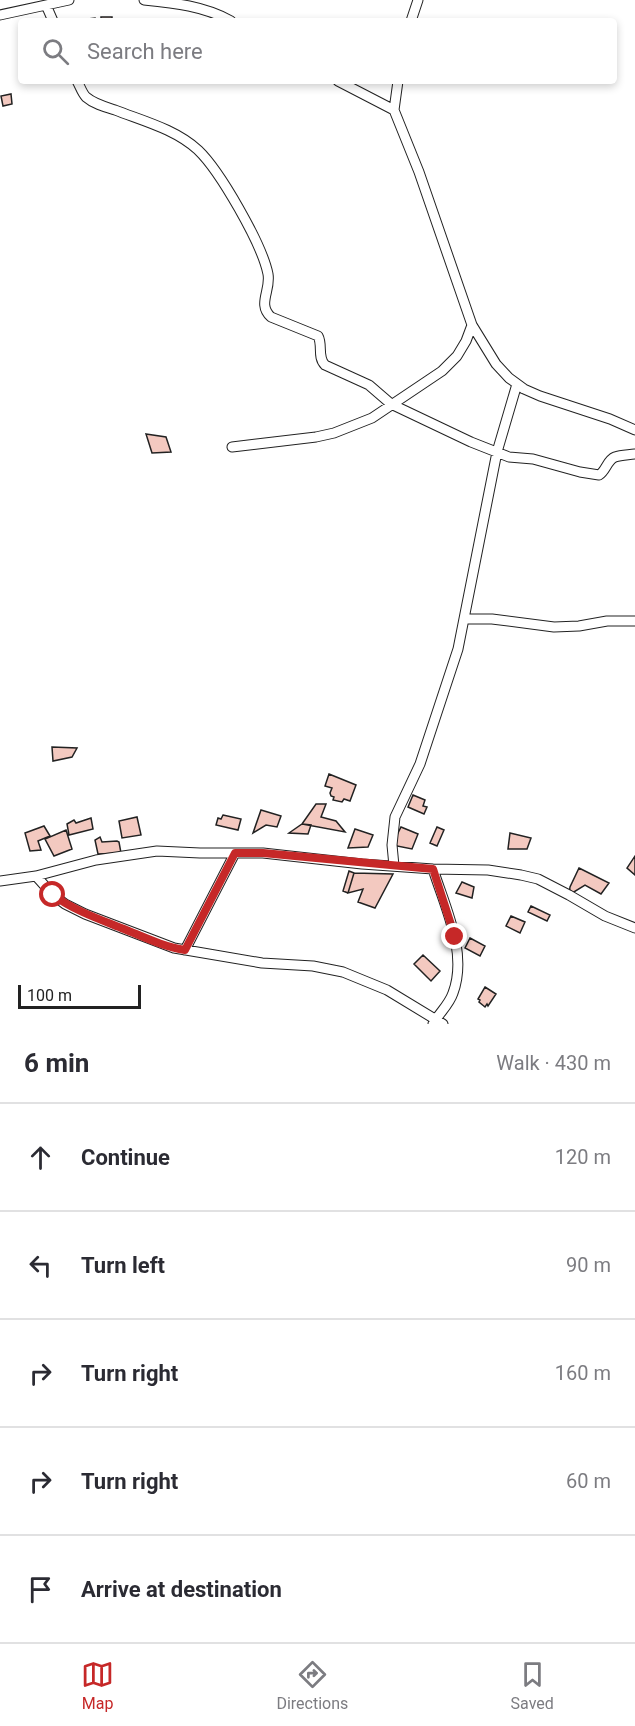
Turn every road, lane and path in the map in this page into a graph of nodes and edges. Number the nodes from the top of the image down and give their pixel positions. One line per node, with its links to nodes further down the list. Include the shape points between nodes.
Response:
1 (69, 0): 4 (street)
2 (144, 0): 7 (street, via 186,4)
3 (418, 0): 8 (street)
4 (46, 5): 5 (street); 6 (street)
5 (0, 15)
6 (52, 18)
7 (225, 18)
8 (412, 18)
9 (78, 84): 15 (street, via 93,102 151,123 198,150 223,183 263,257 268,276 263,305 266,313 318,336 322,362 369,384)
10 (344, 84): 12 (street)
11 (398, 84): 12 (street)
12 (394, 110): 13 (street)
13 (472, 325): 14 (street, via 496,364); 15 (street, via 457,356 442,371)
14 (517, 384): 16 (street); 18 (street)
15 (391, 404): 17 (street, via 334,433); 18 (street)
16 (635, 430)
17 (232, 447)
18 (497, 452): 19 (street, via 599,475 614,457); 20 (street)
19 (635, 454)
20 (464, 619): 21 (street, via 554,627); 23 (street, via 420,764 395,817)
21 (635, 621)
22 (235, 853): 23 (street); 25 (street, via 157,851 96,860); 28 (street)
23 (394, 866): 24 (street)
24 (433, 869): 27 (street, via 488,870 538,879); 29 (street, via 455,937 458,963 453,993)
25 (36, 876): 26 (street); 28 (street, via 53,895 85,914)
26 (0, 881)
27 (635, 928)
28 (185, 950): 29 (street, via 343,972 387,990)
29 (437, 1023)

